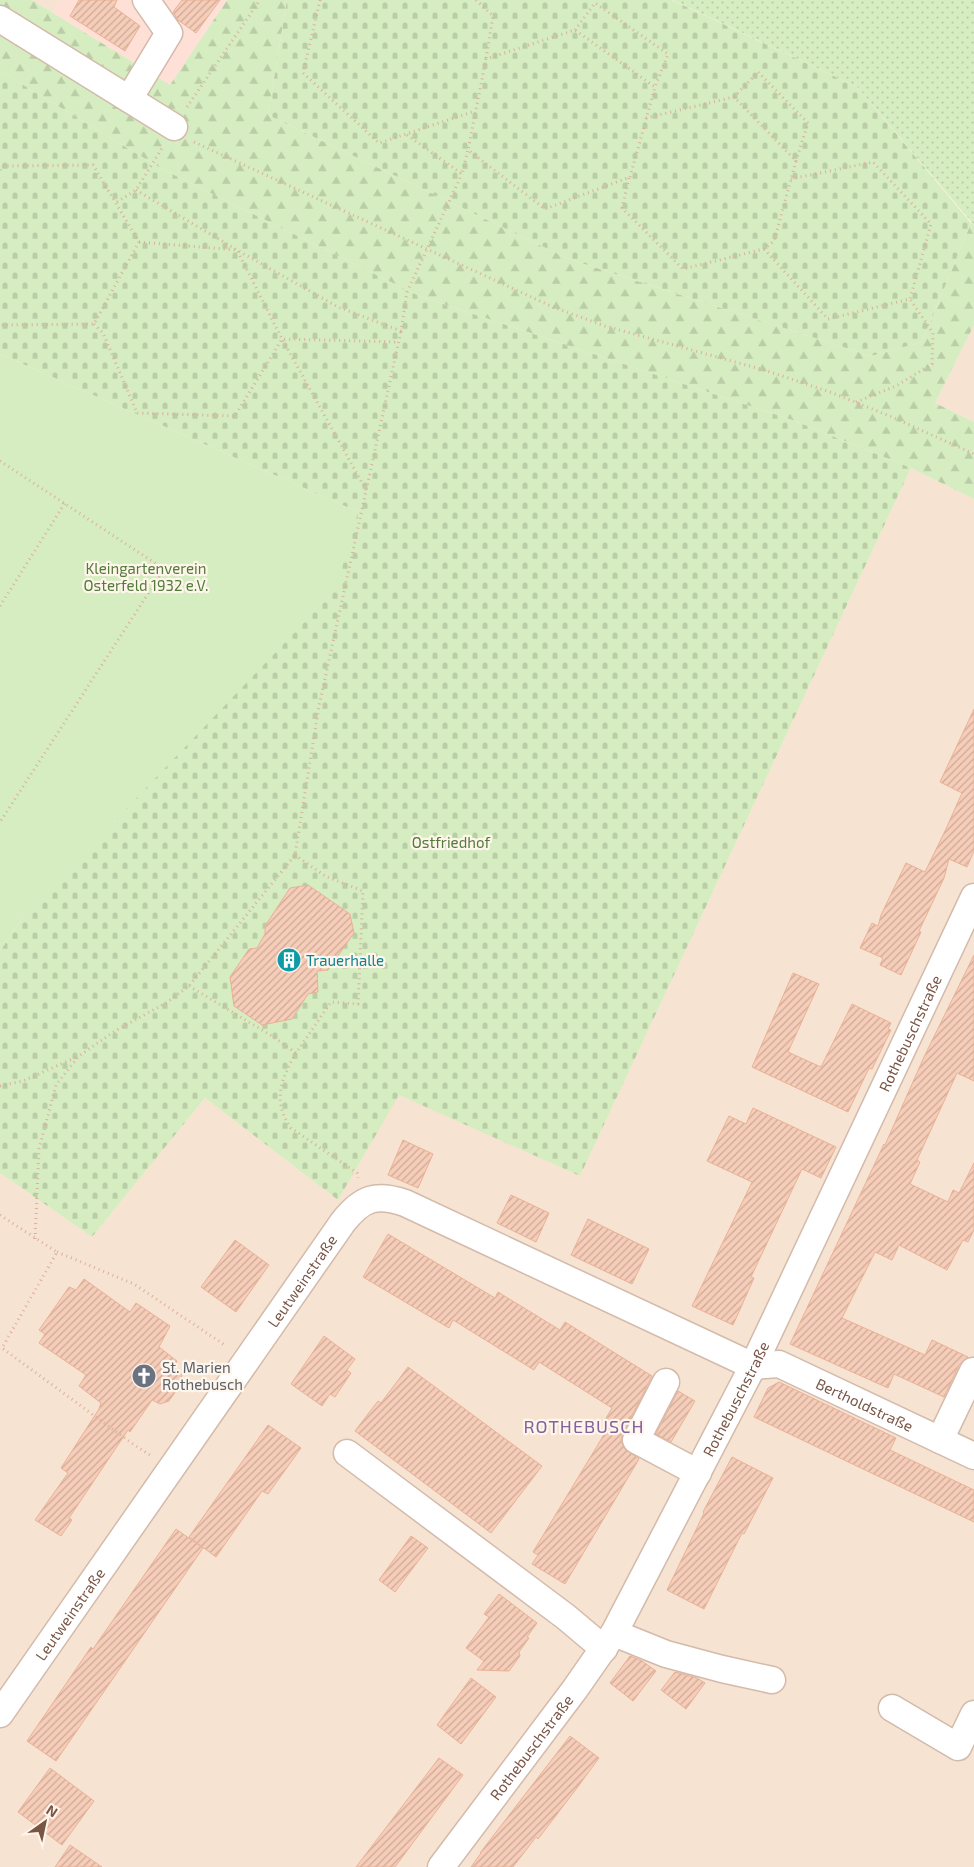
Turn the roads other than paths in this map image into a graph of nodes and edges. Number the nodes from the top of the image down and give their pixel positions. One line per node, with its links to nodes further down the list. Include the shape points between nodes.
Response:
1 (146, 0): 3 (street, via 169,33)
2 (0, 19): 3 (street)
3 (129, 99): 4 (street)
4 (174, 127)
5 (974, 897): 6 (street, Rothebuschstraße)
6 (753, 1366): 9 (street, Bertholdstraße, via 779,1364); 12 (street, Rothebuschstraße); 16 (street, Leutweinstraße, via 405,1203 385,1198 362,1202 343,1222)
7 (973, 1371): 9 (street)
8 (666, 1382): 12 (street, via 636,1440)
9 (940, 1440): 11 (street, Bertholdstraße)
10 (347, 1453): 13 (street, via 566,1617)
11 (974, 1456)
12 (698, 1472): 13 (street, Rothebuschstraße)
13 (609, 1641): 14 (street); 18 (street, Rothebuschstraße)
14 (772, 1680)
15 (892, 1708): 17 (street, via 958,1748)
16 (0, 1714)
17 (974, 1714)
18 (441, 1867)

